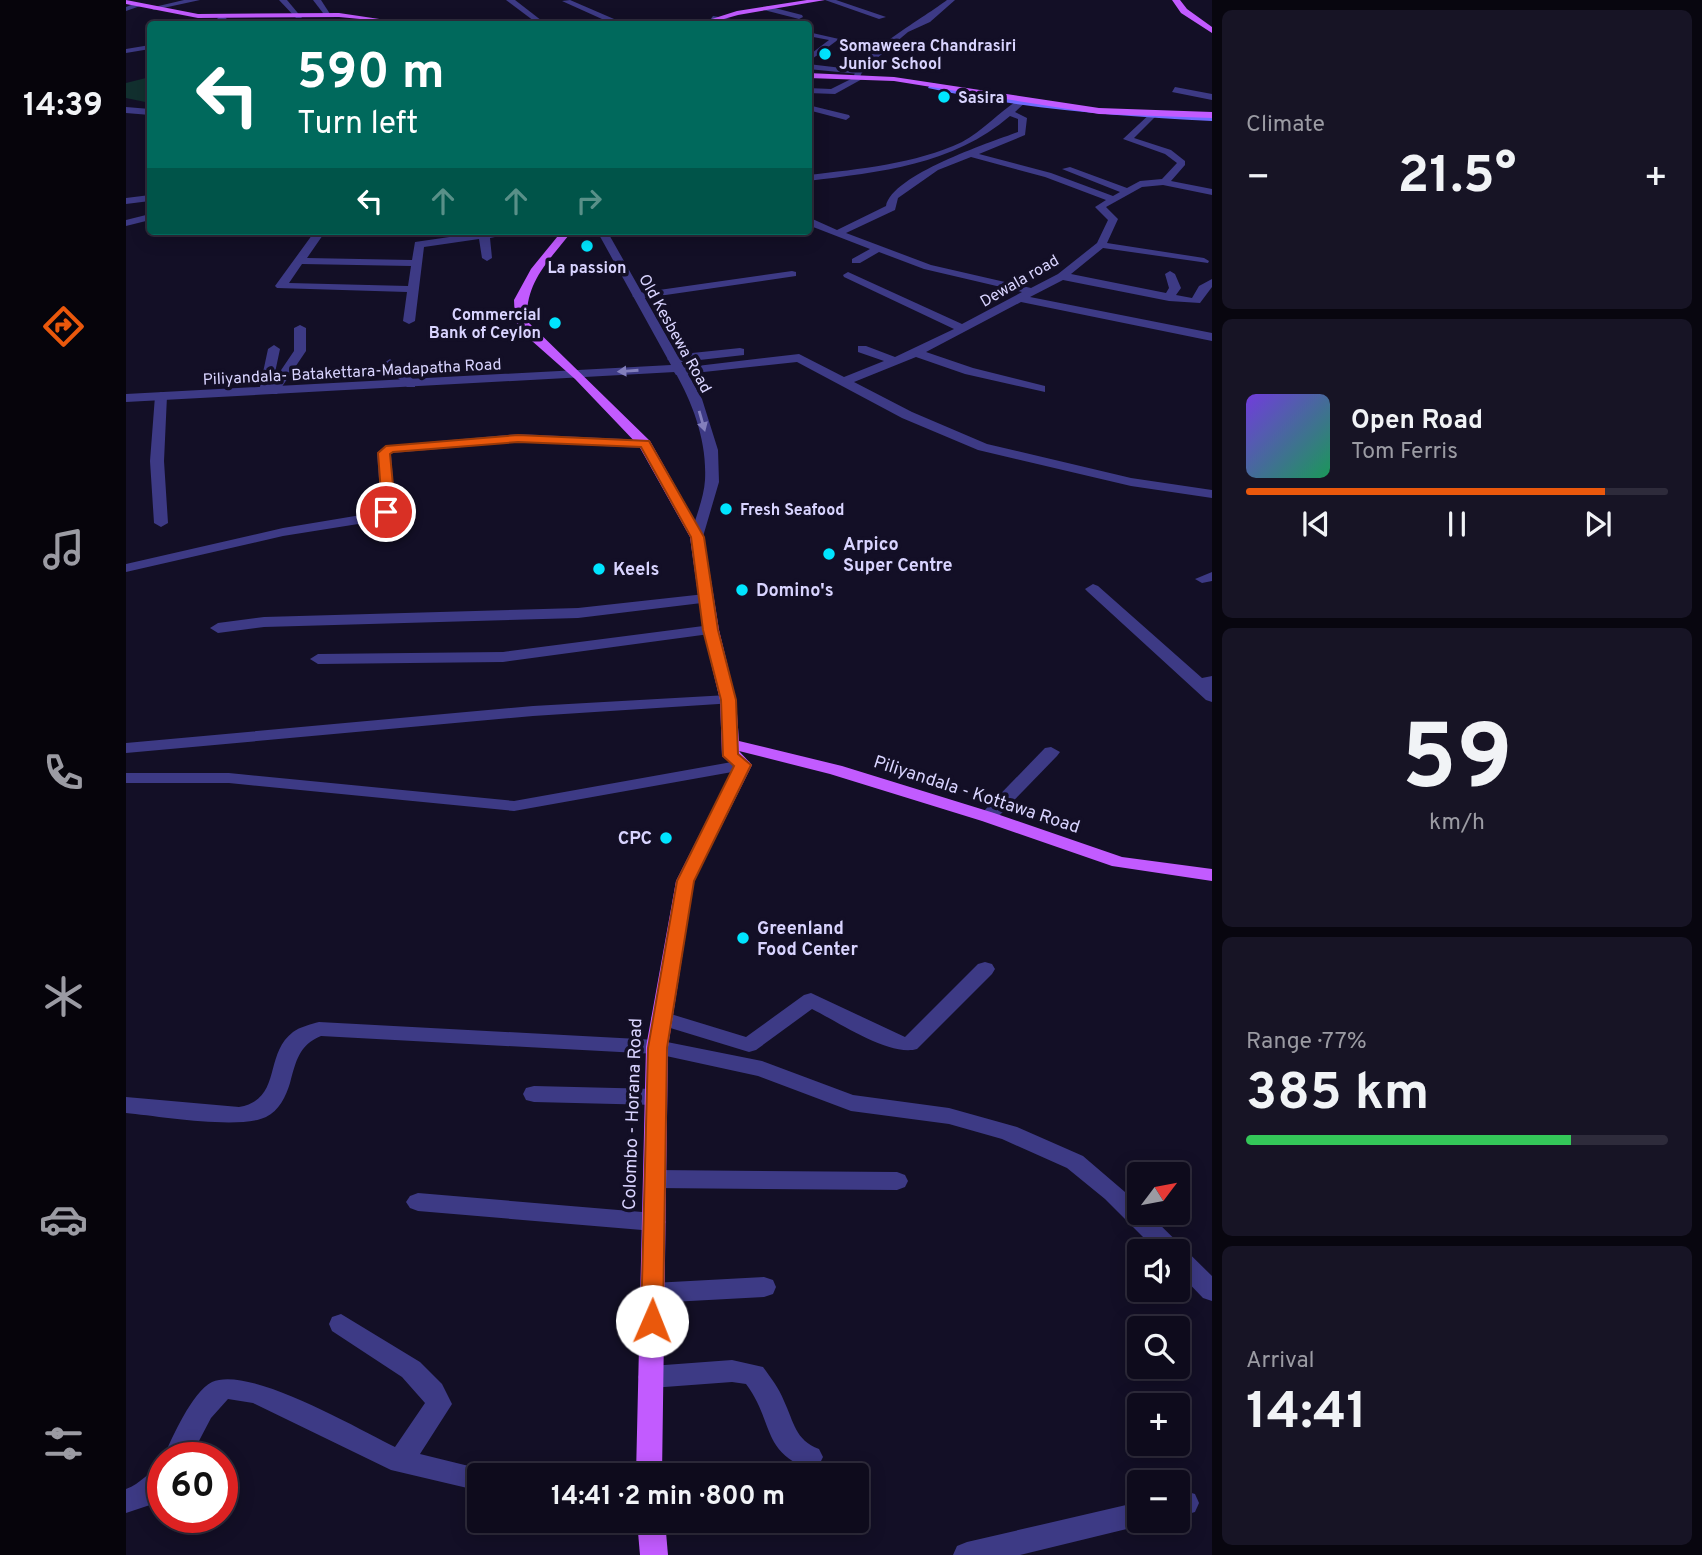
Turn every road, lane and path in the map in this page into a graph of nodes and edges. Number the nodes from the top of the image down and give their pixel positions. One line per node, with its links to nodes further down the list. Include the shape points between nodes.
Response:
1 (195, 0): 13 (street)
2 (282, 0): 17 (street)
3 (317, 0): 16 (street)
4 (510, 0): 24 (street)
5 (821, 0): 14 (main road)
6 (829, 0): 19 (street)
7 (951, 0): 35 (street, via 927,20 905,30)
8 (1176, 0): 29 (main road)
9 (1185, 0): 28 (main road)
10 (566, 1): 25 (street)
11 (126, 2): 12 (main road)
12 (136, 3): 13 (main road); 15 (street)
13 (154, 8): 20 (main road)
14 (767, 8): 18 (street); 21 (main road)
15 (126, 9)
16 (329, 15): 17 (main road); 23 (main road)
17 (299, 16): 20 (main road)
18 (799, 17)
19 (882, 17)
20 (223, 18): 22 (street)
21 (713, 18): 26 (main road); 27 (street)
22 (219, 21)
23 (382, 21)
24 (538, 21)
25 (611, 21)
26 (706, 21)
27 (731, 21)
28 (1212, 25)
29 (1212, 31)
30 (812, 35): 33 (street, via 835,39)
31 (147, 48): 32 (street)
32 (126, 51)
33 (812, 57)
34 (812, 67): 35 (street)
35 (859, 75): 36 (main road); 37 (street, via 832,92); 40 (main road)
36 (812, 76)
37 (812, 90)
38 (1175, 90): 39 (street)
39 (1212, 97)
40 (1021, 101): 44 (street); 45 (main road); 45 (main road)
41 (812, 108): 47 (street)
42 (126, 110): 43 (street)
43 (147, 112)
44 (1009, 113): 48 (street, via 1023,118 1022,133); 50 (street, via 992,128 947,151 900,164)
45 (1154, 115): 46 (main road); 51 (street, via 1127,137 1182,163)
46 (1212, 116)
47 (846, 117)
48 (970, 154): 55 (street); 60 (street, via 935,168 893,197 891,208)
49 (1068, 169): 52 (street)
50 (812, 177)
51 (1163, 182): 52 (street, via 1140,184); 53 (street)
52 (1127, 191): 55 (street)
53 (1212, 192)
54 (147, 198): 56 (street)
55 (1113, 199): 65 (street, via 1100,207 1113,219)
56 (126, 201)
57 (147, 218): 59 (street)
58 (812, 222): 60 (street)
59 (126, 223)
60 (839, 233): 66 (street)
61 (318, 235): 68 (street)
62 (484, 235): 67 (street); 71 (street, via 419,244)
63 (564, 235): 93 (main road, via 536,269 520,300 519,313 536,339)
64 (604, 235): 79 (street, Old Kesbewa Road)
65 (1101, 246): 70 (street); 75 (street, Dewala road)
66 (879, 248): 69 (street); 78 (street, via 928,267)
67 (487, 258)
68 (298, 261): 71 (street); 77 (street, via 281,286)
69 (856, 261)
70 (1204, 261)
71 (415, 263): 77 (street)
72 (792, 274): 79 (street)
73 (1170, 274): 80 (street, via 1175,288)
74 (848, 275): 84 (street)
75 (1062, 276): 78 (street, Dewala road); 80 (street)
76 (1212, 282): 80 (street, via 1196,301)
77 (412, 289): 82 (street)
78 (1035, 292): 81 (street, Dewala road)
79 (638, 296): 92 (street, Old Kesbewa Road)
80 (1169, 298)
81 (1021, 299): 84 (street, Dewala road); 85 (street)
82 (409, 321)
83 (300, 328): 97 (street, via 300,351)
84 (964, 329): 89 (street, Dewala road)
85 (1212, 337)
86 (274, 349): 97 (street)
87 (862, 349): 90 (street)
88 (740, 352): 92 (street)
89 (916, 353): 90 (street, Dewala road); 96 (street)
90 (895, 361): 94 (street, Dewala road)
91 (390, 363): 95 (street)
92 (677, 366): 93 (street, Piliyandala- Batakettara-Madapatha Road, one-way to 93); 94 (street, via 794,357); 103 (street, Old Kesbewa Road, one-way to 103, via 696,399 711,450 712,482)
93 (579, 376): 95 (street, Piliyandala- Batakettara-Madapatha Road); 100 (main road)
94 (843, 382): 101 (street, via 983,447 1131,482)
95 (411, 384): 97 (street, Piliyandala- Batakettara-Madapatha Road)
96 (1041, 389)
97 (269, 391): 98 (street, Piliyandala- Batakettara-Madapatha Road)
98 (161, 396): 99 (street, Piliyandala- Batakettara-Madapatha Road); 102 (street, via 157,461)
99 (126, 398)
100 (645, 444): 103 (main road); 104 (street, via 518,438 390,449 384,453 388,506 377,517 283,532)
101 (1212, 494)
102 (161, 523)
103 (697, 537): 106 (main road)
104 (126, 568)
105 (1093, 589): 110 (street)
106 (705, 599): 107 (street, via 578,613 278,621); 108 (main road)
107 (218, 628)
108 (710, 630): 109 (street, via 503,657); 112 (main road)
109 (318, 659)
110 (1205, 682): 111 (street)
111 (1212, 696)
112 (729, 700): 113 (main road); 114 (street, via 533,711)
113 (731, 744): 116 (main road, via 731,756); 118 (main road, Piliyandala - Kottawa Road, via 836,770)
114 (126, 748)
115 (1051, 752): 118 (street)
116 (743, 765): 117 (street, via 514,806 229,778); 121 (main road, Colombo - Horana Road, via 685,881)
117 (126, 778)
118 (988, 817): 119 (main road, Piliyandala - Kottawa Road, via 1119,862)
119 (1212, 875)
120 (985, 969): 121 (street, via 910,1044 900,1044 811,1000 749,1045)
121 (661, 1018): 122 (main road, Colombo - Horana Road)
122 (657, 1048): 124 (main road, Colombo - Horana Road); 125 (street, via 318,1029 297,1036 291,1044 272,1103 257,1114); 130 (street, via 762,1069 851,1103 949,1116 1009,1133 1075,1162)
123 (534, 1094): 124 (street)
124 (656, 1097): 126 (main road, Colombo - Horana Road)
125 (126, 1105)
126 (655, 1179): 127 (street); 129 (main road, Colombo - Horana Road)
127 (897, 1181)
128 (418, 1202): 129 (street)
129 (654, 1222): 134 (main road, Colombo - Horana Road)
130 (1160, 1239)
131 (1190, 1269): 133 (street)
132 (764, 1287): 134 (street)
133 (1212, 1291)
134 (653, 1293): 136 (main road, Colombo - Horana Road)
135 (341, 1324): 139 (street, via 424,1379 438,1398 439,1404)
136 (651, 1377): 138 (street, via 732,1371 754,1375 772,1402 783,1437 798,1454); 140 (main road, Colombo - Horana Road)
137 (185, 1442): 139 (street, via 211,1396 234,1388 259,1394)
138 (810, 1457)
139 (400, 1462): 141 (street)
140 (649, 1463)
141 (467, 1476)
142 (147, 1493): 143 (street)
143 (126, 1501)
144 (1127, 1517): 147 (street)
145 (652, 1533): 146 (main road)
146 (654, 1555)
147 (967, 1555)

